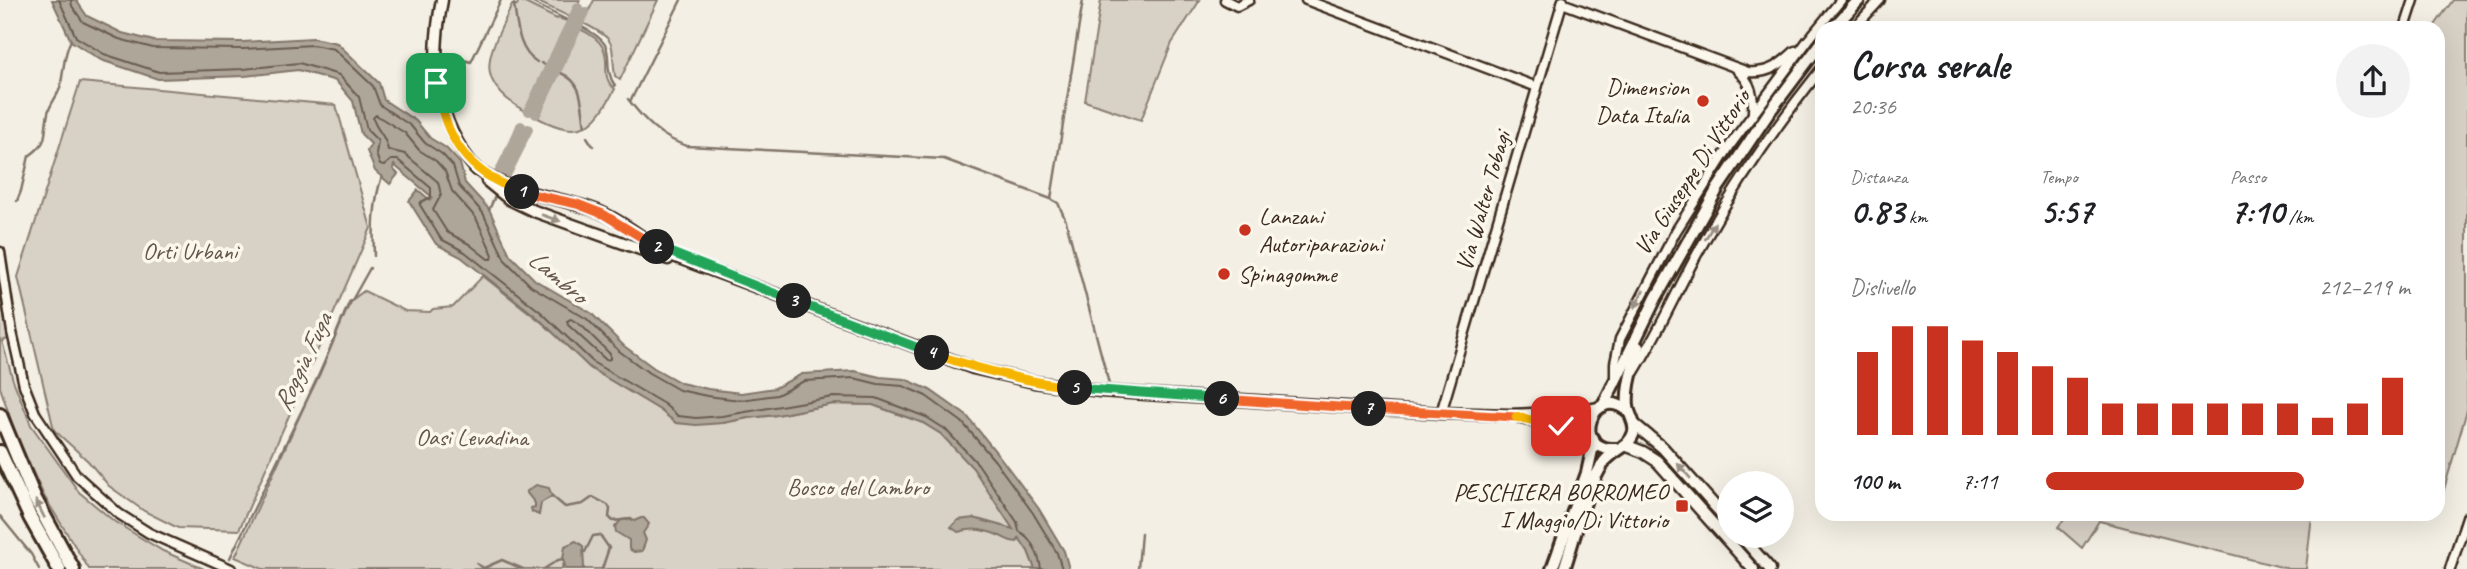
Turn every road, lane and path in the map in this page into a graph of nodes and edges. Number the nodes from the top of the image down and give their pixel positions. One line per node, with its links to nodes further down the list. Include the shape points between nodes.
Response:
1 (442, 0): 21 (street, via 435,51 437,88 451,132)
2 (1225, 0): 3 (street, via 1237,6)
3 (1248, 0)
4 (1306, 0): 19 (street)
5 (1842, 0): 10 (street, Via Giuseppe Di Vittorio)
6 (1859, 0): 11 (main road)
7 (1880, 0): 12 (street)
8 (2414, 0): 13 (street)
9 (1563, 2): 17 (street); 19 (street, Via Walter Tobagi)
10 (1824, 21)
11 (1840, 21)
12 (1860, 21)
13 (2407, 21)
14 (1815, 32): 15 (street, Via Giuseppe Di Vittorio)
15 (1809, 39): 17 (street, via 1766,72); 20 (street, Via Giuseppe Di Vittorio)
16 (1815, 51): 24 (main road, Via Giuseppe Di Vittorio, via 1718,188)
17 (1732, 68): 20 (street, via 1742,74 1751,90)
18 (1815, 77): 25 (street, Via Giuseppe Di Vittorio, one-way to 18, via 1720,212)
19 (1537, 87): 29 (street, Via Walter Tobagi)
20 (1753, 114): 26 (street, Via Giuseppe Di Vittorio, one-way to 26, via 1690,208 1639,299 1620,339)
21 (475, 168): 23 (street, via 510,187 603,214 662,250); 23 (street, one-way to 23, via 502,194 534,211)
22 (0, 252): 41 (street, via 24,385 40,421 77,475 149,533)
23 (702, 267): 29 (street, via 973,368 1034,382 1100,391)
24 (1645, 321): 25 (main road, Via Giuseppe Di Vittorio); 26 (main road, Via Giuseppe Di Vittorio)
25 (1631, 377): 28 (main road, Via Giuseppe Di Vittorio)
26 (1616, 385): 27 (main road, Via Giuseppe Di Vittorio)
27 (1601, 407): 28 (main road, via 1618,405); 31 (street); 33 (main road, Via Giuseppe Di Vittorio, via 1590,422)
28 (1629, 412): 32 (main road, Via Giuseppe Di Vittorio)
29 (1441, 413): 31 (street)
30 (0, 415): 40 (main road, one-way to 30, via 34,497)
31 (1510, 415): 33 (street, via 1570,428)
32 (1634, 424): 34 (main road, via 1633,435); 36 (street, one-way to 32, via 1663,448)
33 (1593, 440): 34 (main road, via 1603,447); 42 (main road, Via Giuseppe Di Vittorio, via 1587,473)
34 (1621, 447): 43 (main road, via 1608,457 1596,477); 44 (street, via 1649,455 1666,470)
35 (0, 452): 39 (main road)
36 (1717, 509)
37 (2467, 516): 46 (street)
38 (1752, 548): 45 (street)
39 (59, 569)
40 (73, 569)
41 (230, 569)
42 (1552, 569)
43 (1563, 569)
44 (1753, 569)
45 (1770, 569)
46 (2451, 569)

